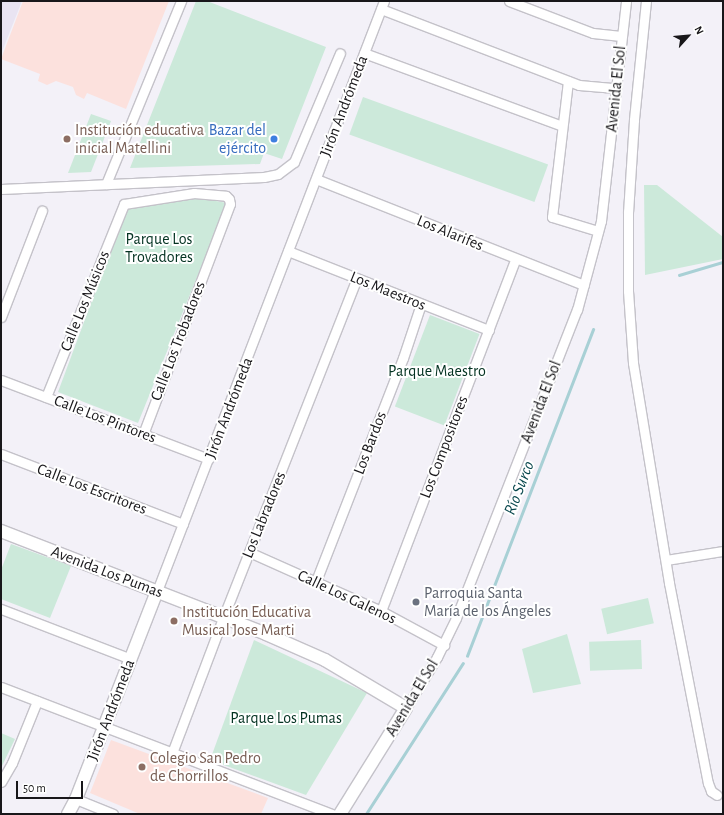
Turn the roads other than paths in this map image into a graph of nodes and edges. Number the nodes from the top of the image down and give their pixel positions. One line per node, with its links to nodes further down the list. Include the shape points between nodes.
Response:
1 (181, 1): 13 (street)
2 (509, 1): 6 (street, via 593,34)
3 (626, 1): 6 (street, Avenida El Sol)
4 (646, 1): 34 (street, via 628,212 628,291 633,363)
5 (383, 5): 7 (street, Jirón Andrómeda); 9 (street)
6 (621, 36): 10 (street, Avenida El Sol)
7 (364, 53): 11 (street); 12 (street, Jirón Andrómeda)
8 (340, 54): 13 (street, via 294,162 284,171 264,177)
9 (568, 81): 10 (street, via 579,85); 11 (street)
10 (616, 88): 17 (street, Avenida El Sol)
11 (562, 126): 17 (street, via 552,217)
12 (316, 179): 18 (street, Jirón Andrómeda); 19 (street, Los Alarifes)
13 (106, 184): 14 (street)
14 (1, 188)
15 (124, 204): 26 (street, Calle Los Músicos); 27 (street, Calle Los Trobadores, via 194,193 226,196 230,199)
16 (42, 211): 23 (street)
17 (598, 231): 21 (street, Avenida El Sol)
18 (288, 251): 20 (street, Los Maestros); 29 (street, Jirón Andrómeda)
19 (515, 260): 21 (street, Los Alarifes); 24 (street, Los Compositores)
20 (356, 278): 22 (street, Los Maestros); 32 (street, Los Labradores)
21 (584, 285): 40 (street, Avenida El Sol, via 577,310 510,483)
22 (421, 304): 24 (street, Los Maestros); 35 (street, Los Bardos, via 384,408)
23 (1, 317)
24 (489, 330): 38 (street, Los Compositores)
25 (1, 380): 26 (street, Calle Los Pintores)
26 (46, 397): 27 (street, Calle Los Pintores)
27 (143, 434): 29 (street, Calle Los Pintores)
28 (1, 454): 30 (street, Calle Los Escritores)
29 (209, 459): 30 (street, Jirón Andrómeda)
30 (183, 524): 36 (street, Jirón Andrómeda)
31 (1, 531): 36 (street, Avenida Los Pumas)
32 (249, 552): 35 (street, Calle Los Galenos); 39 (street, Los Labradores)
33 (723, 552): 34 (street)
34 (666, 560): 48 (street, via 708,783)
35 (316, 581): 38 (street, Calle Los Galenos)
36 (157, 592): 39 (street, Avenida Los Pumas); 41 (street, Jirón Andrómeda)
37 (1, 609): 41 (street)
38 (381, 611): 40 (street, Calle Los Galenos)
39 (223, 618): 44 (street, Avenida Los Pumas, via 325,660); 46 (street, Los Labradores)
40 (444, 645): 44 (street, Avenida El Sol)
41 (131, 659): 45 (street, Jirón Andrómeda)
42 (1, 687): 43 (street)
43 (37, 701): 45 (street); 47 (street, via 12,764)
44 (406, 708): 53 (street, Avenida El Sol)
45 (104, 728): 46 (street); 49 (street, Jirón Andrómeda)
46 (172, 753): 52 (street)
47 (1, 782)
48 (717, 795)
49 (76, 799): 50 (street, Jirón Andrómeda); 51 (street)
50 (68, 814)
51 (113, 814)
52 (332, 814)
53 (340, 814)

